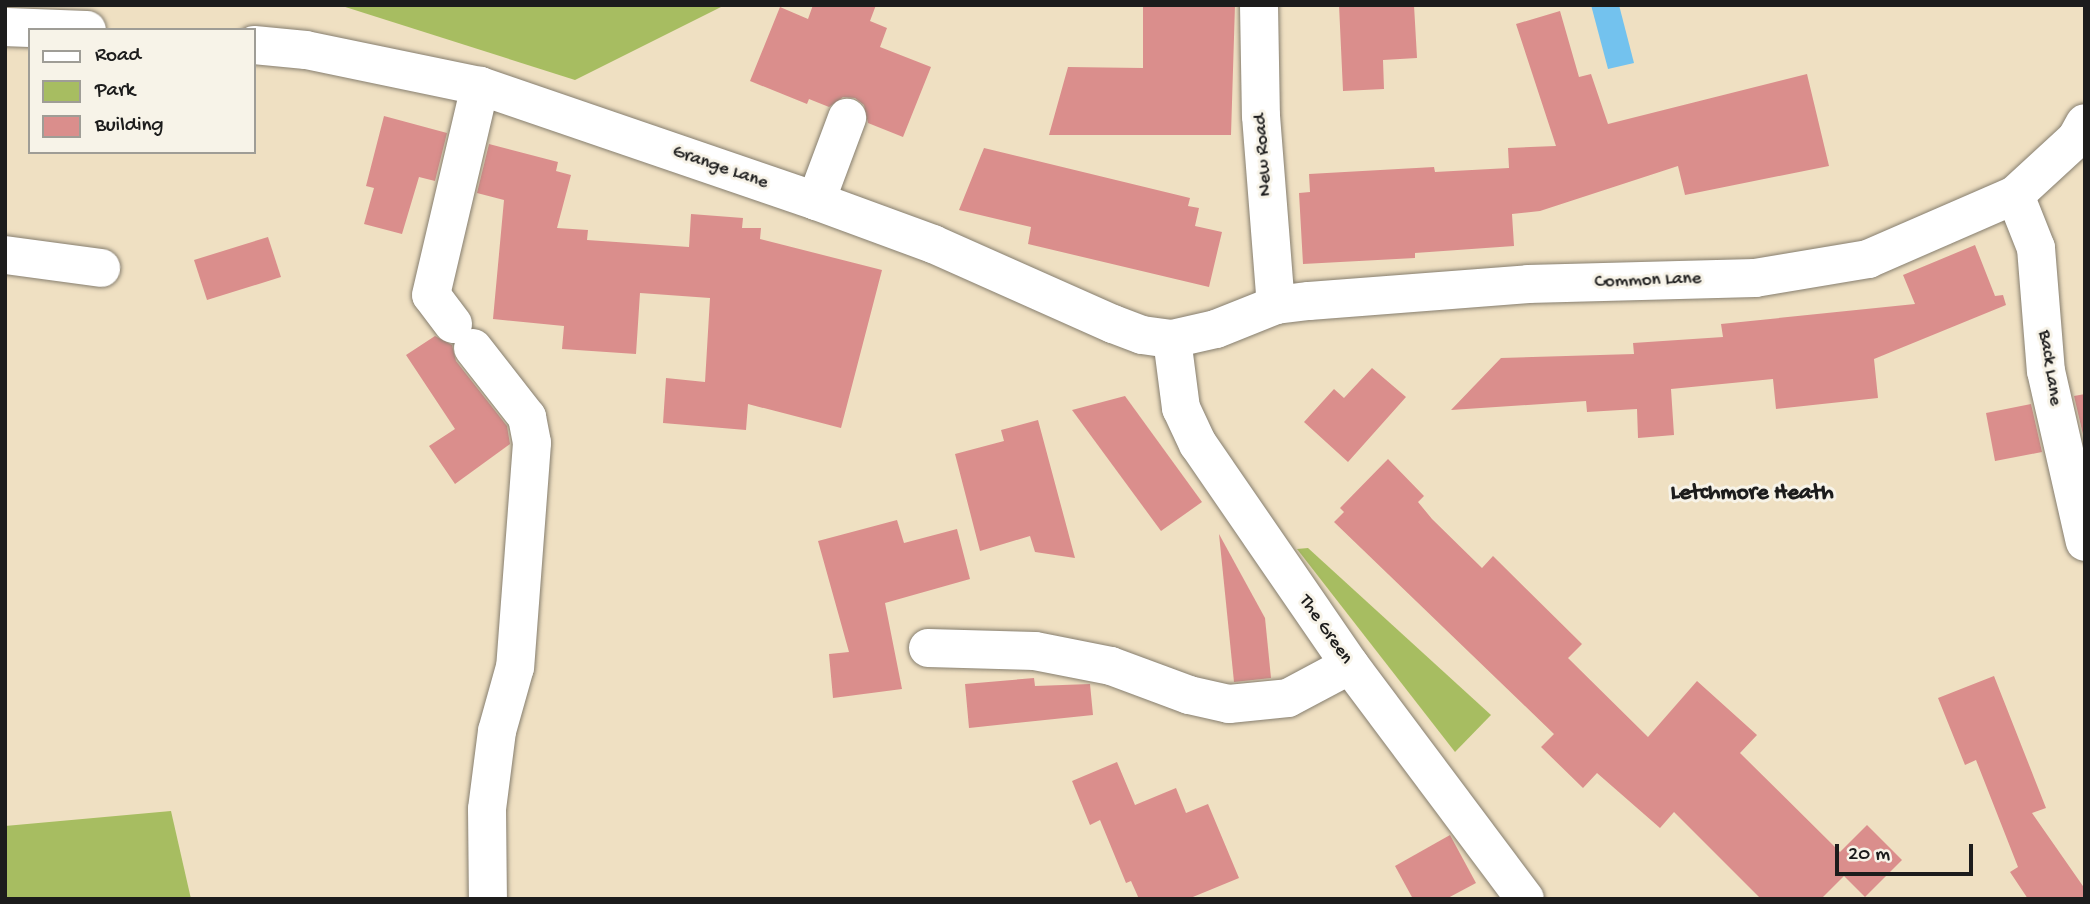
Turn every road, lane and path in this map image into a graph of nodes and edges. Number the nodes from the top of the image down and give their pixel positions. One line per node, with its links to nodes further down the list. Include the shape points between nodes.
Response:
1 (1259, 5): 12 (street, New Road, via 1261,116)
2 (5, 27): 3 (street)
3 (32, 28)
4 (256, 45): 5 (street, Grange Lane, via 306,50)
5 (480, 86): 9 (street, Grange Lane); 17 (street, via 430,295 527,417 532,443 515,667 497,732 487,809)
6 (847, 118): 9 (street)
7 (2085, 123): 8 (street, Common Lane, via 2076,139)
8 (2015, 195): 12 (street, Common Lane, via 1868,259 1816,271 1755,278 1528,284); 14 (street, Back Lane, via 2036,248 2046,371)
9 (816, 201): 13 (street, Grange Lane, via 933,244 1113,324 1142,335)
10 (5, 255): 11 (street)
11 (101, 268)
12 (1276, 305): 13 (street, Common Lane, via 1216,329)
13 (1172, 339): 16 (street, The Green, via 1181,408 1198,444)
14 (2083, 525)
15 (928, 648): 16 (street, via 1035,651 1111,666 1189,695 1229,704 1288,698)
16 (1350, 665): 18 (street, The Green)
17 (488, 899)
18 (1525, 899)

